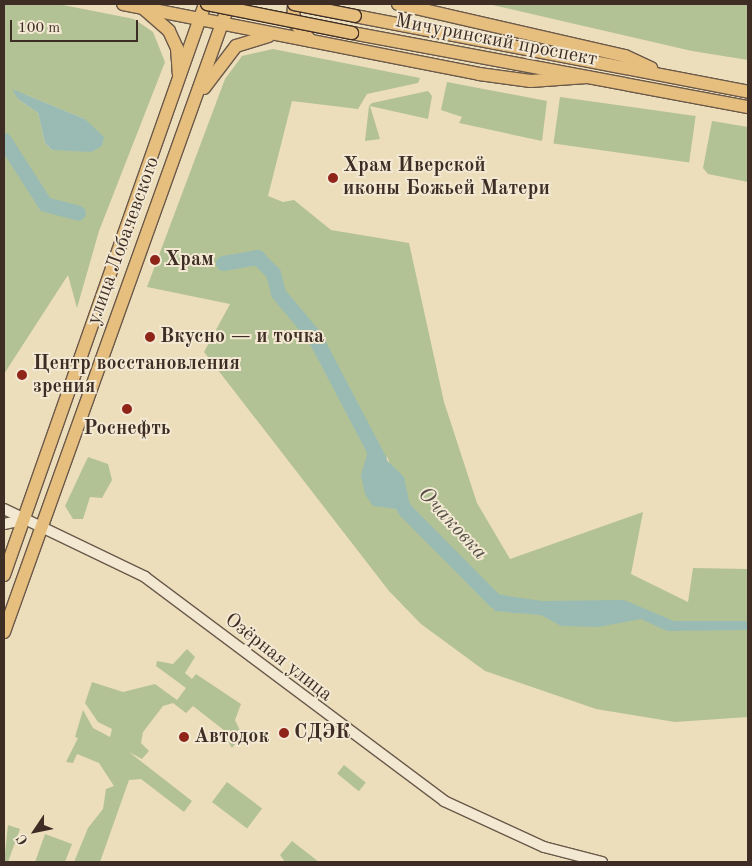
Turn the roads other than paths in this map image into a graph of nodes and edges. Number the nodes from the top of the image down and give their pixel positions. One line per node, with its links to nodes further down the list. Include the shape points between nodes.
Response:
1 (123, 4): 6 (main road)
2 (206, 4): 7 (main road, улица Лобачевского); 12 (main road, Мичуринский проспект, bridge)
3 (229, 4): 8 (main road, улица Лобачевского)
4 (294, 4): 10 (main road, via 293,21); 11 (main road, Мичуринский проспект, bridge)
5 (398, 4): 11 (main road, via 625,56)
6 (140, 6): 7 (main road); 13 (main road, via 169,31 177,48)
7 (200, 19): 8 (main road); 13 (main road, улица Лобачевского)
8 (222, 24): 9 (main road); 15 (main road, улица Лобачевского)
9 (276, 34): 10 (main road); 15 (main road, via 236,46)
10 (311, 41): 12 (main road, via 531,81)
11 (667, 75): 14 (main road, Мичуринский проспект)
12 (587, 78): 16 (main road, Мичуринский проспект)
13 (179, 79): 18 (main road, улица Лобачевского)
14 (748, 92)
15 (194, 102): 20 (main road, улица Лобачевского)
16 (748, 107)
17 (4, 509): 18 (street, Озёрная улица)
18 (23, 520): 19 (street); 20 (street, Озёрная улица); 21 (main road, улица Лобачевского)
19 (4, 524)
20 (42, 527): 22 (main road, улица Лобачевского); 23 (street, Озёрная улица, via 145,577 444,802 544,847)
21 (4, 575)
22 (4, 632)
23 (602, 862)

